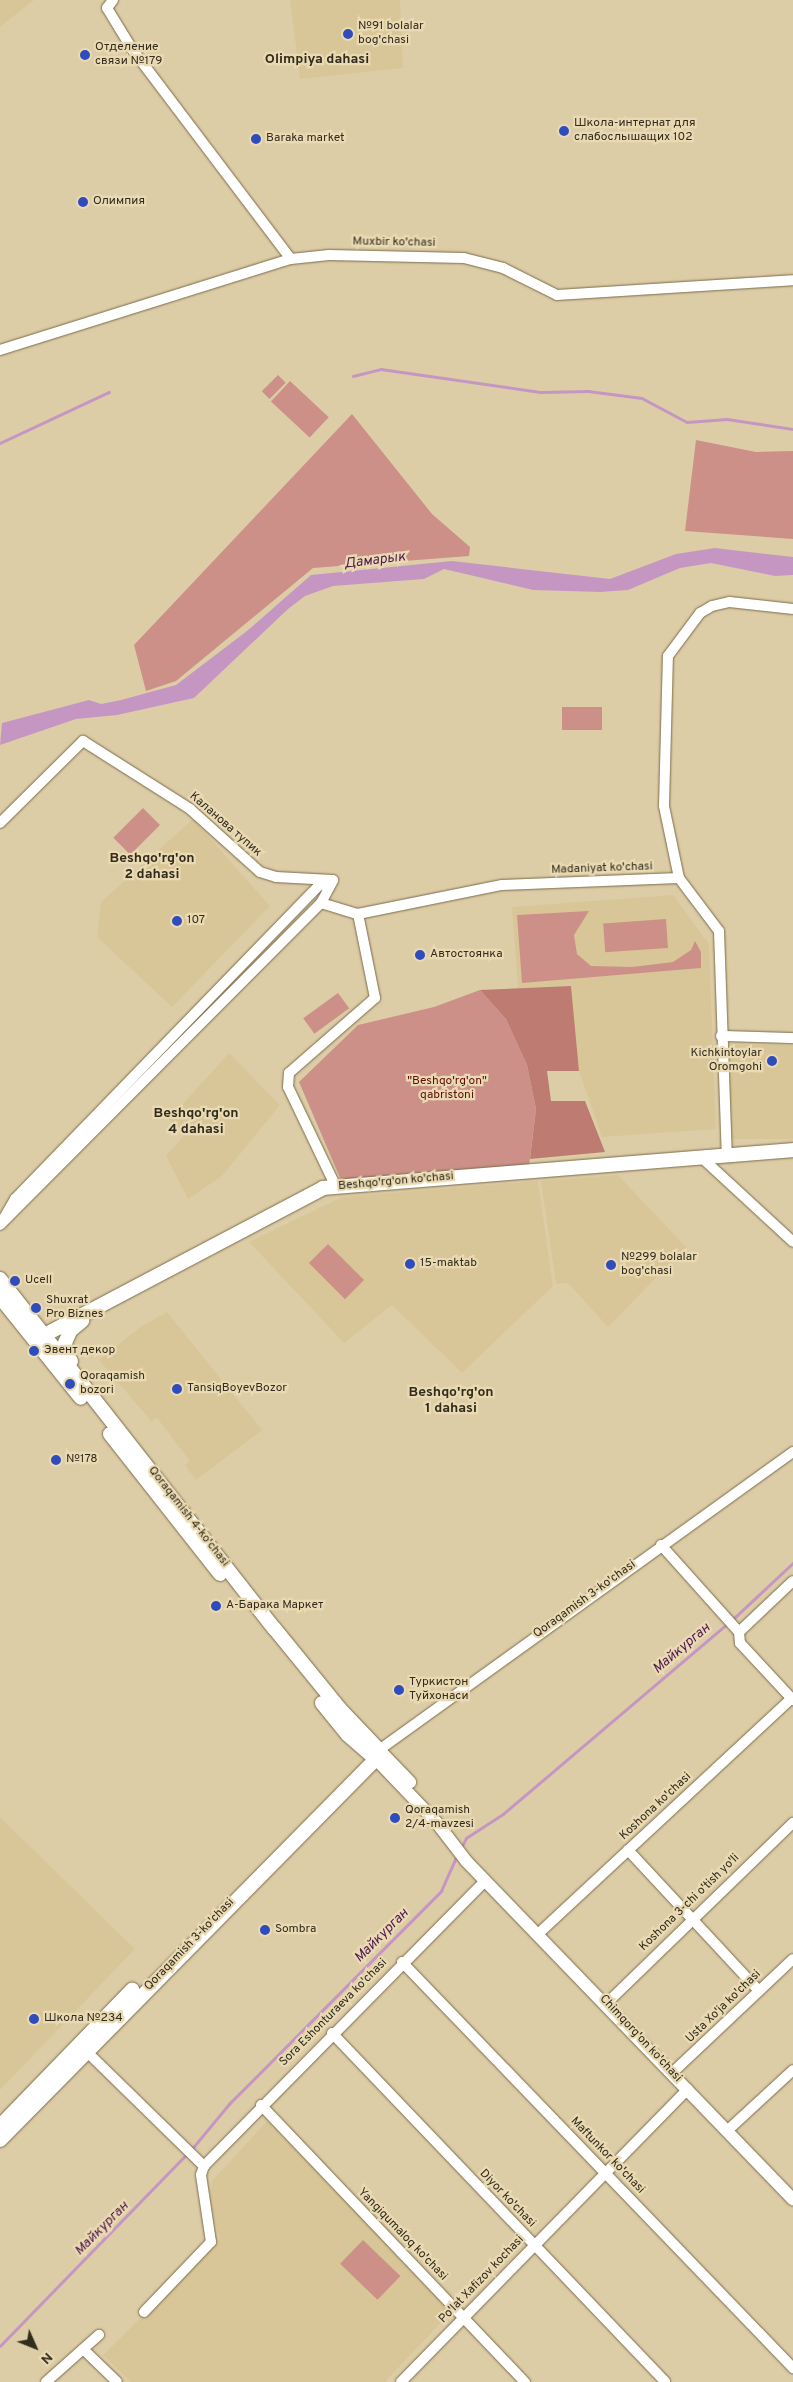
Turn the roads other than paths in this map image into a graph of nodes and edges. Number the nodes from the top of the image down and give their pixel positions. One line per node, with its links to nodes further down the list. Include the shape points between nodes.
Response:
1 (113, 0): 2 (street, via 106,8 132,49)
2 (291, 259): 3 (street, Muxbir ko'chasi, via 329,255 464,258 503,268 557,295); 4 (street, Muxbir ko'chasi)
3 (793, 280)
4 (0, 350)
5 (793, 609): 8 (street, via 730,602 712,606 700,613 668,656 664,806)
6 (0, 823): 7 (street, Каланова тупик, via 83,741 135,778 190,809 260,872 276,878)
7 (309, 877): 9 (street, Каланова тупик); 10 (street)
8 (679, 878): 13 (street, Madaniyat ko'chasi, via 502,885); 16 (street, via 719,931)
9 (333, 880): 10 (street); 11 (street)
10 (318, 886): 12 (street)
11 (321, 903): 13 (street); 14 (street)
12 (290, 914): 14 (street); 15 (street)
13 (358, 914): 22 (street, via 374,1001 289,1073 288,1087)
14 (300, 924): 17 (street)
15 (180, 1028): 17 (street); 23 (street, via 15,1198)
16 (722, 1036): 18 (street); 20 (street)
17 (189, 1037): 23 (street)
18 (793, 1038)
19 (793, 1150): 20 (main road, Beshqo'rg'on ko'chasi)
20 (727, 1155): 21 (main road, Beshqo'rg'on ko'chasi)
21 (701, 1157): 22 (main road, Beshqo'rg'on ko'chasi); 24 (street)
22 (336, 1187): 27 (main road, Beshqo'rg'on ko'chasi, via 323,1188 194,1253)
23 (1, 1224)
24 (793, 1242)
25 (0, 1279): 28 (main road, Qoraqamish 4-ko'chasi)
26 (0, 1297): 28 (main road, Qoraqamish 4-ko'chasi)
27 (99, 1306): 28 (main road, Beshqo'rg'on ko'chasi); 29 (main road, via 70,1330 65,1342 65,1353)
28 (40, 1338): 29 (main road, Qoraqamish 4-ko'chasi); 30 (main road, Qoraqamish 4-ko'chasi)
29 (83, 1386): 30 (main road, Qoraqamish 4-ko'chasi)
30 (89, 1401): 36 (main road, Qoraqamish 4-ko'chasi, via 348,1734)
31 (793, 1452): 32 (street, Qoraqamish 3-ko'chasi)
32 (661, 1545): 34 (street); 36 (street, Qoraqamish 3-ko'chasi)
33 (793, 1581): 34 (street)
34 (739, 1632): 35 (street, via 740,1643)
35 (792, 1699): 38 (street, Koshona ko'chasi)
36 (374, 1754): 39 (street, Chimqorg'on ko'chasi); 47 (main road, Qoraqamish 3-ko'chasi)
37 (793, 1823): 40 (street, Koshona 3-chi o'tish yo'li)
38 (628, 1850): 40 (street); 41 (street, Koshona ko'chasi)
39 (485, 1881): 41 (street, Chimqorg'on ko'chasi); 43 (street, Sora Eshonturaeva ko'chasi)
40 (691, 1918): 44 (street); 45 (street, Koshona 3-chi o'tish yo'li)
41 (538, 1934): 45 (street, Chimqorg'on ko'chasi)
42 (793, 1959): 44 (street, Usta Xo'ja ko'chasi)
43 (402, 1962): 46 (street, Sora Eshonturaeva ko'chasi); 56 (street, Maftunkor ko'chasi)
44 (759, 1991): 49 (street, Usta Xo'ja ko'chasi)
45 (607, 2003): 49 (street, Chimqorg'on ko'chasi)
46 (332, 2032): 51 (street, Sora Eshonturaeva ko'chasi); 58 (street, Diyor ko'chasi)
47 (83, 2048): 52 (main road, Qoraqamish 3-ko'chasi); 54 (main road, Qoraqamish 3-ko'chasi); 55 (street)
48 (793, 2070): 53 (street)
49 (672, 2073): 50 (street, Chimqorg'on ko'chasi)
50 (688, 2089): 53 (street, Chimqorg'on ko'chasi); 56 (street, Po'lat Xafizov kochasi)
51 (261, 2106): 55 (street, Sora Eshonturaeva ko'chasi); 60 (street, Yangiqumaloq ko'chasi)
52 (0, 2126)
53 (728, 2130): 57 (street, Chimqorg'on ko'chasi)
54 (0, 2140)
55 (204, 2166): 59 (street, via 201,2175 211,2242)
56 (606, 2172): 58 (street, Po'lat Xafizov kochasi); 63 (street, Maftunkor ko'chasi)
57 (793, 2199)
58 (534, 2245): 60 (street, Po'lat Xafizov kochasi); 68 (street, Diyor ko'chasi)
59 (144, 2312)
60 (463, 2316): 66 (street, Po'lat Xafizov kochasi); 67 (street, Yangiqumaloq ko'chasi)
61 (99, 2335): 62 (street)
62 (83, 2349): 64 (street); 65 (street)
63 (793, 2368)
64 (46, 2382)
65 (117, 2382)
66 (401, 2382)
67 (524, 2382)
68 (665, 2382)

